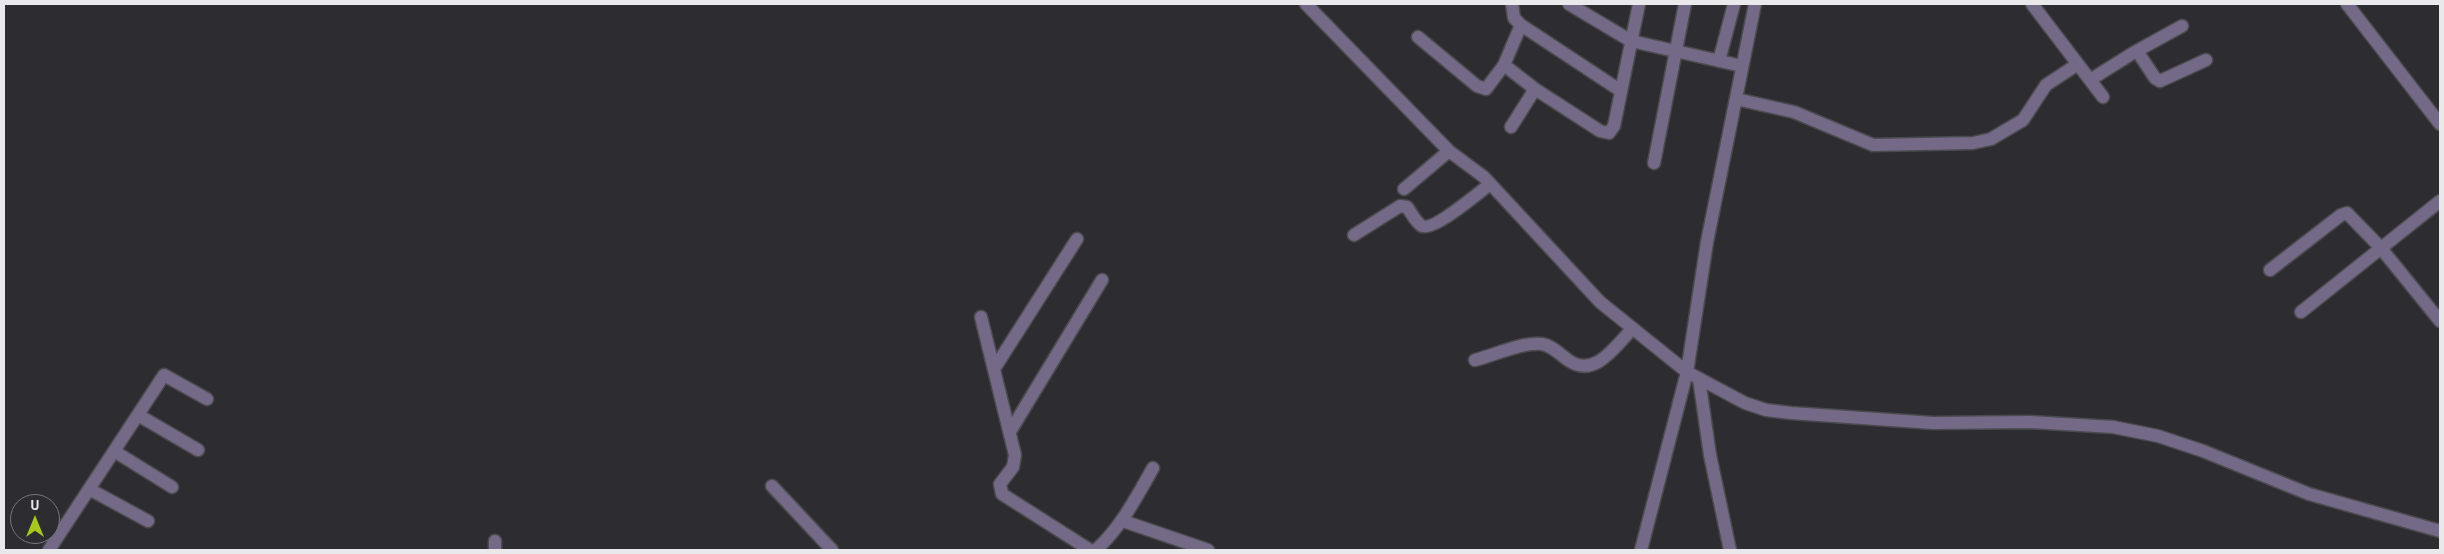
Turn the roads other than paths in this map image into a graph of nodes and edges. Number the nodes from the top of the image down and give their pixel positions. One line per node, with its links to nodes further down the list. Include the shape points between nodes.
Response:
1 (1306, 4): 28 (street)
2 (1512, 4): 10 (street, via 1514,18)
3 (1569, 4): 13 (street)
4 (1639, 4): 13 (street)
5 (1685, 4): 15 (street)
6 (1734, 4): 17 (street)
7 (1755, 4): 20 (street)
8 (2032, 4): 18 (street)
9 (2347, 4): 26 (street)
10 (1521, 25): 19 (street); 23 (street)
11 (2182, 26): 14 (street)
12 (1418, 37): 19 (street, via 1482,88 1490,86)
13 (1631, 41): 15 (street); 23 (street)
14 (2137, 51): 16 (street, via 2160,81); 21 (street)
15 (1676, 52): 17 (street); 29 (street)
16 (2206, 60)
17 (1719, 61): 20 (street)
18 (2078, 64): 21 (street); 25 (street, via 2046,85 2023,120 1991,139 1972,143 1873,145 1794,112)
19 (1504, 65): 22 (street)
20 (1742, 66): 25 (street)
21 (2090, 80): 24 (street)
22 (1535, 89): 23 (street, via 1607,134 1614,126); 27 (street)
23 (1621, 91)
24 (2103, 97)
25 (1736, 99): 44 (street, via 1707,242)
26 (2440, 124)
27 (1511, 127)
28 (1449, 151): 30 (street); 31 (street)
29 (1654, 163)
30 (1489, 184): 33 (street, via 1439,222 1428,226 1420,224 1407,207 1400,206); 41 (street, via 1600,302)
31 (1404, 189)
32 (2440, 201): 35 (street)
33 (1354, 235)
34 (1077, 239): 43 (street)
35 (2380, 247): 36 (street, via 2347,214 2341,215); 38 (street); 40 (street)
36 (2270, 270)
37 (1102, 280): 48 (street)
38 (2301, 312)
39 (981, 317): 43 (street)
40 (2440, 321)
41 (1632, 329): 42 (street, via 1598,363 1589,366 1576,365 1543,344); 44 (street)
42 (1475, 360)
43 (994, 369): 48 (street)
44 (1687, 372): 45 (street); 63 (street)
45 (1699, 379): 57 (street, via 1766,410 1933,423 2071,424 2113,427 2158,436 2309,494); 64 (street, via 1710,455)
46 (207, 400): 47 (street, via 164,375)
47 (138, 415): 49 (street); 50 (street)
48 (1011, 430): 60 (street, via 1016,459 1000,484 1002,494)
49 (198, 450)
50 (114, 452): 53 (street); 54 (street)
51 (1152, 468): 56 (street)
52 (772, 486): 59 (street)
53 (172, 487)
54 (89, 489): 55 (street); 58 (street)
55 (148, 521)
56 (1123, 521): 61 (street); 62 (street)
57 (2440, 532)
58 (49, 550)
59 (832, 550)
60 (1090, 550)
61 (1096, 550)
62 (1208, 550)
63 (1641, 550)
64 (1730, 550)

